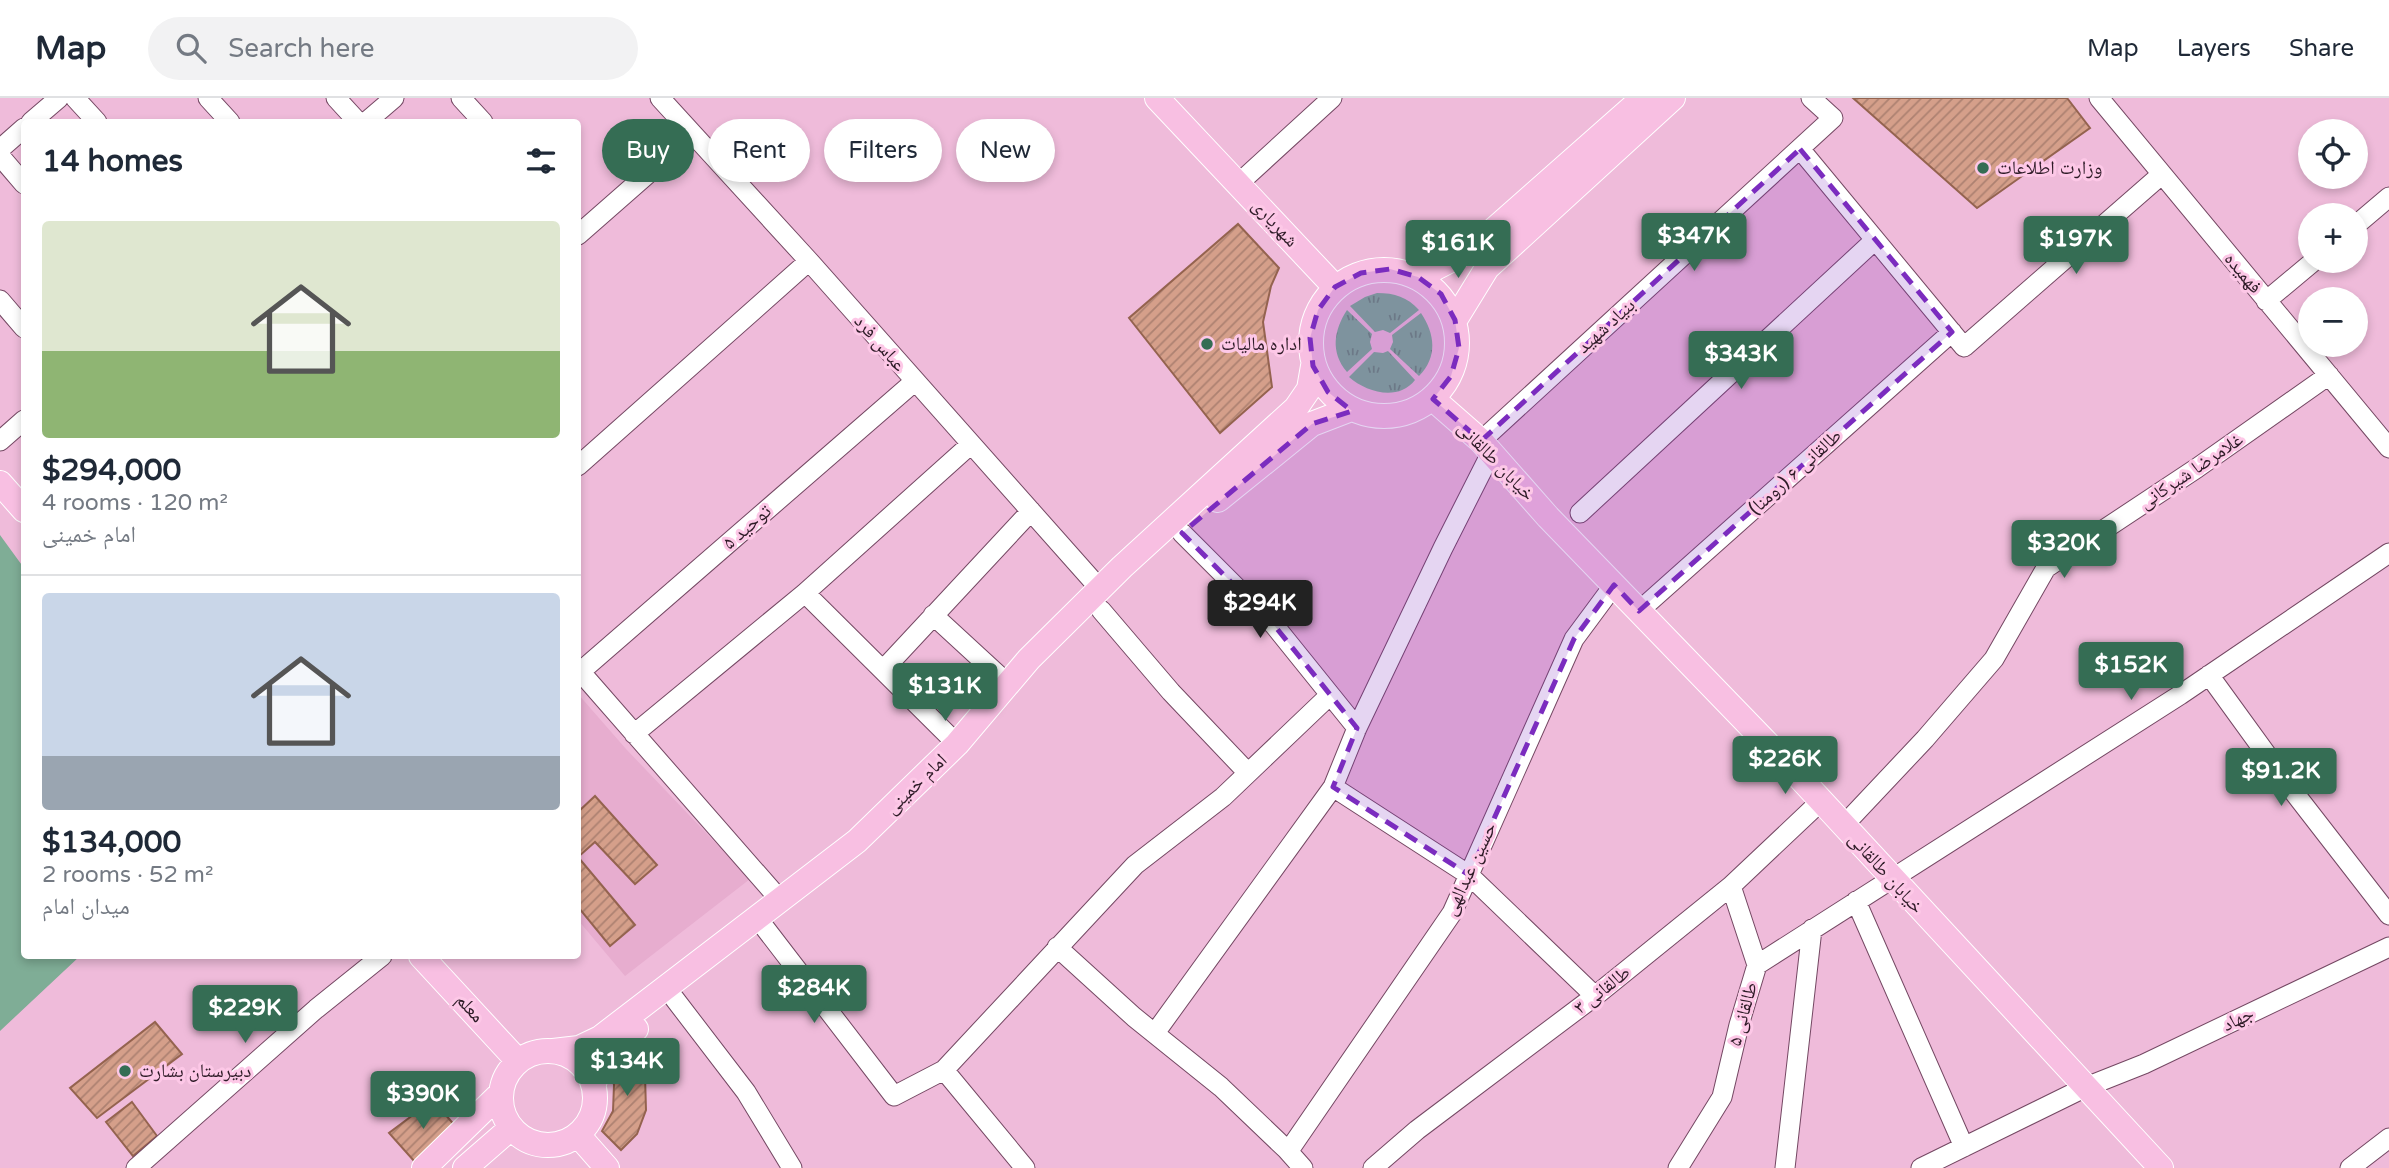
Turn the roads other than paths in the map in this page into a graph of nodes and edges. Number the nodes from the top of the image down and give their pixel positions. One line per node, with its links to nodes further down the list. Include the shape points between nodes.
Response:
1 (59, 98): 14 (street)
2 (75, 98): 15 (street)
3 (208, 98): 16 (street)
4 (336, 98): 17 (street)
5 (394, 98): 18 (street)
6 (461, 98): 19 (street)
7 (660, 98): 20 (street, عباس فرد)
8 (1157, 98): 29 (main road, شهریاری)
9 (1332, 98): 29 (street)
10 (1643, 98): 36 (main road, via 1472,249)
11 (1674, 98): 40 (main road, via 1487,268)
12 (1811, 98): 24 (street, بنیاد شهید, via 1833,118)
13 (2098, 98): 26 (street, فهمیده)
14 (34, 119)
15 (94, 119)
16 (227, 119)
17 (355, 119)
18 (370, 119)
19 (480, 119)
20 (678, 119)
21 (21, 131): 23 (street)
22 (694, 137): 34 (street, عباس فرد)
23 (0, 149)
24 (1800, 149): 33 (street); 51 (street, بنیاد شهید)
25 (0, 156): 27 (street)
26 (2161, 175): 39 (street, فهمیده); 42 (street, via 1964,347)
27 (21, 180)
28 (637, 182): 32 (street)
29 (1238, 184): 37 (main road, شهریاری)
30 (2389, 197): 31 (street)
31 (2368, 215)
32 (581, 230)
33 (1875, 240): 42 (street); 57 (street)
34 (809, 261): 45 (street, عباس فرد); 53 (street)
35 (2300, 273): 39 (street)
36 (1418, 277): 37 (main road, via 1390,269 1361,273); 40 (main road, via 1441,295)
37 (1335, 287): 43 (main road, via 1315,319 1310,338)
38 (0, 300): 41 (street)
39 (2266, 301): 44 (street, فهمیده)
40 (1455, 320): 46 (main road, via 1459,348 1451,376)
41 (21, 324)
42 (1952, 332): 63 (street, طالقانی ۶ (رومنا))
43 (1313, 366): 47 (main road, via 1328,392); 62 (main road, امام خمینی, via 1309,389 1296,408)
44 (2329, 375): 52 (street, فهمیده); 77 (street, غلامرضا شیرکانی, via 2046,568 1994,659)
45 (914, 382): 50 (street, عباس فرد); 65 (street, توحید ۵)
46 (1433, 399): 47 (main road, via 1408,414 1379,417); 51 (main road, خیابان طالقانی)
47 (1351, 410): 58 (main road, امام خمینی, via 1312,424)
48 (21, 423): 49 (street)
49 (0, 441)
50 (970, 444): 56 (street, عباس فرد); 61 (street)
51 (1486, 447): 60 (main road, خیابان طالقانی); 71 (street)
52 (2389, 448)
53 (581, 463)
54 (0, 483): 55 (main road)
55 (21, 507)
56 (1031, 511): 62 (street, عباس فرد); 64 (street)
57 (1580, 513)
58 (1182, 533): 62 (main road, امام خمینی); 70 (street, via 1274,625)
59 (2389, 553): 68 (street, طالقانی ۵)
60 (1614, 585): 63 (main road, خیابان طالقانی); 78 (street, حسین عبدالهی, via 1574,639)
61 (806, 593): 66 (street); 72 (street)
62 (1100, 599): 69 (main road, امام خمینی, via 1029,659); 74 (street, عباس فرد, via 1171,692); 84 (main road, امام خمینی, via 969,755 868,854)
63 (1639, 611): 76 (main road, خیابان طالقانی)
64 (933, 615): 66 (street); 69 (street)
65 (581, 669)
66 (883, 670): 73 (street)
67 (581, 673): 72 (street)
68 (2209, 676): 79 (street, طالقانی ۵); 83 (street)
69 (1008, 684): 73 (main road, امام خمینی)
70 (1330, 695): 71 (street); 74 (street)
71 (1357, 728): 75 (street)
72 (634, 734): 81 (street)
73 (957, 744): 81 (main road, امام خمینی, via 857,841)
74 (1248, 773): 86 (street, via 1135,865)
75 (1333, 787): 78 (street); 93 (street)
76 (1821, 801): 77 (main road, خیابان طالقانی); 80 (street, طالقانی ۳)
77 (1843, 826): 79 (main road, خیابان طالقانی)
78 (1469, 875): 91 (street); 104 (street, حسین عبدالهی, via 1452,913)
79 (1891, 878): 82 (street, طالقانی ۵); 98 (main road, خیابان طالقانی)
80 (1731, 886): 90 (street); 91 (street, طالقانی ۳)
81 (781, 901): 94 (main road, امام خمینی, via 600,1038 579,1048)
82 (1856, 901): 85 (street, طالقانی ۵); 103 (street)
83 (2389, 915)
84 (765, 929): 92 (main road, امام خمینی); 96 (street, via 894,1096)
85 (1812, 929): 90 (street, طالقانی ۵); 114 (street)
86 (1057, 947): 93 (street); 96 (street)
87 (2389, 947): 98 (street, جهاد)
88 (378, 959): 105 (street)
89 (424, 959): 95 (main road, معلم)
90 (1757, 965): 113 (street, طالقانی ۵, via 1722,1097)
91 (1595, 996): 112 (street, طالقانی ۳)
92 (674, 998): 97 (main road, امام خمینی, via 600,1061); 109 (street, via 746,1092)
93 (1155, 1033): 104 (street)
94 (553, 1051): 95 (main road, via 534,1052); 97 (main road, via 571,1056)
95 (518, 1061): 99 (main road, via 506,1076)
96 (944, 1070): 110 (street)
97 (594, 1084): 101 (main road, via 590,1120)
98 (2086, 1087): 103 (street, جهاد); 116 (main road, خیابان طالقانی)
99 (501, 1093): 100 (main road); 106 (main road)
100 (511, 1128): 101 (main road, via 526,1140 543,1145); 107 (main road)
101 (578, 1135): 108 (main road)
102 (2389, 1138): 117 (street)
103 (1964, 1147): 115 (street, جهاد)
104 (1287, 1150): 111 (street)
105 (136, 1168)
106 (424, 1168)
107 (465, 1168)
108 (607, 1168)
109 (792, 1168)
110 (1025, 1168)
111 (1303, 1168)
112 (1373, 1168)
113 (1678, 1168)
114 (1785, 1168)
115 (1921, 1168)
116 (2161, 1168)
117 (2350, 1168)

